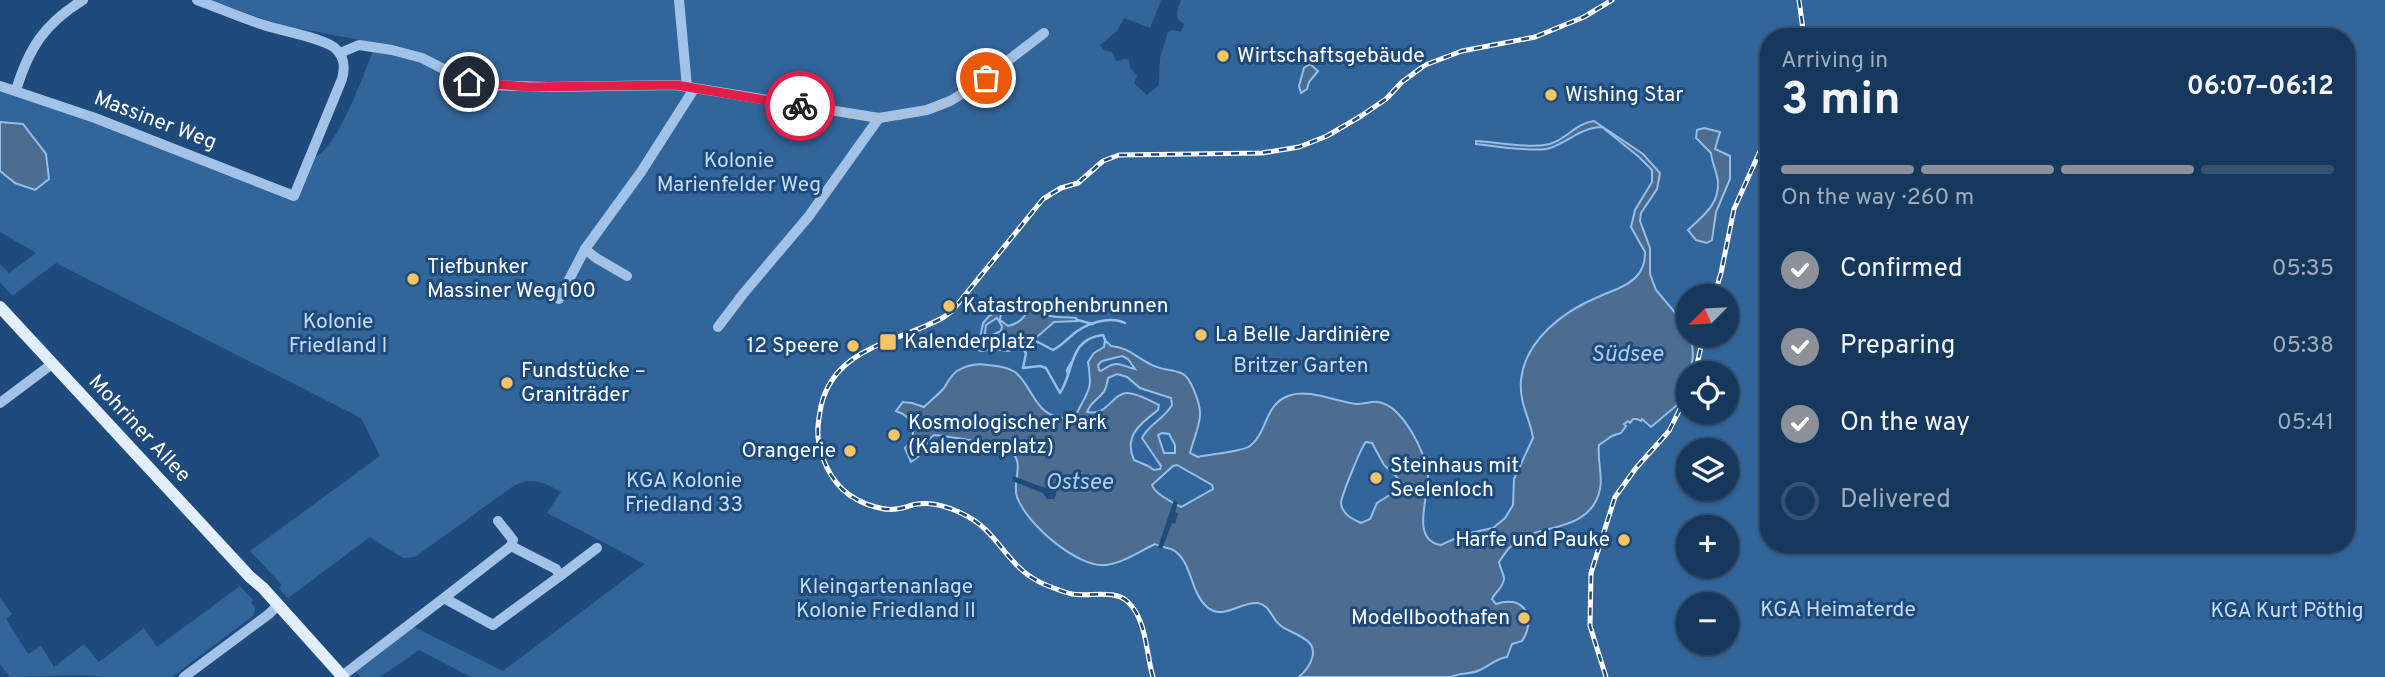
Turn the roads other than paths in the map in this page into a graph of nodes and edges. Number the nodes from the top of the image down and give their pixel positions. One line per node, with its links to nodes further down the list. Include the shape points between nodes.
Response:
1 (83, 0): 8 (street, via 33,46)
2 (197, 0): 5 (street, via 326,43)
3 (679, 0): 7 (street)
4 (1044, 33): 9 (street, via 950,101)
5 (340, 53): 7 (street, via 359,45 393,50 483,85); 8 (street, Massiner Weg, via 344,74 295,196)
6 (0, 86): 8 (street, Massiner Weg)
7 (691, 88): 9 (street); 10 (street, via 642,170)
8 (16, 90)
9 (879, 118): 14 (street, via 809,216)
10 (585, 249): 11 (street); 12 (street)
11 (627, 276)
12 (559, 299)
13 (0, 307): 15 (main road, Mohriner Allee)
14 (718, 327)
15 (52, 363): 16 (street); 22 (main road, Mohriner Allee)
16 (0, 403)
17 (498, 521): 18 (street, via 513,540)
18 (511, 546): 20 (street, via 556,569); 21 (street)
19 (597, 548): 20 (street)
20 (560, 576): 21 (street, via 493,625)
21 (444, 597): 23 (street)
22 (277, 606): 23 (main road, Mohriner Allee); 24 (street)
23 (342, 676)
24 (184, 677)

